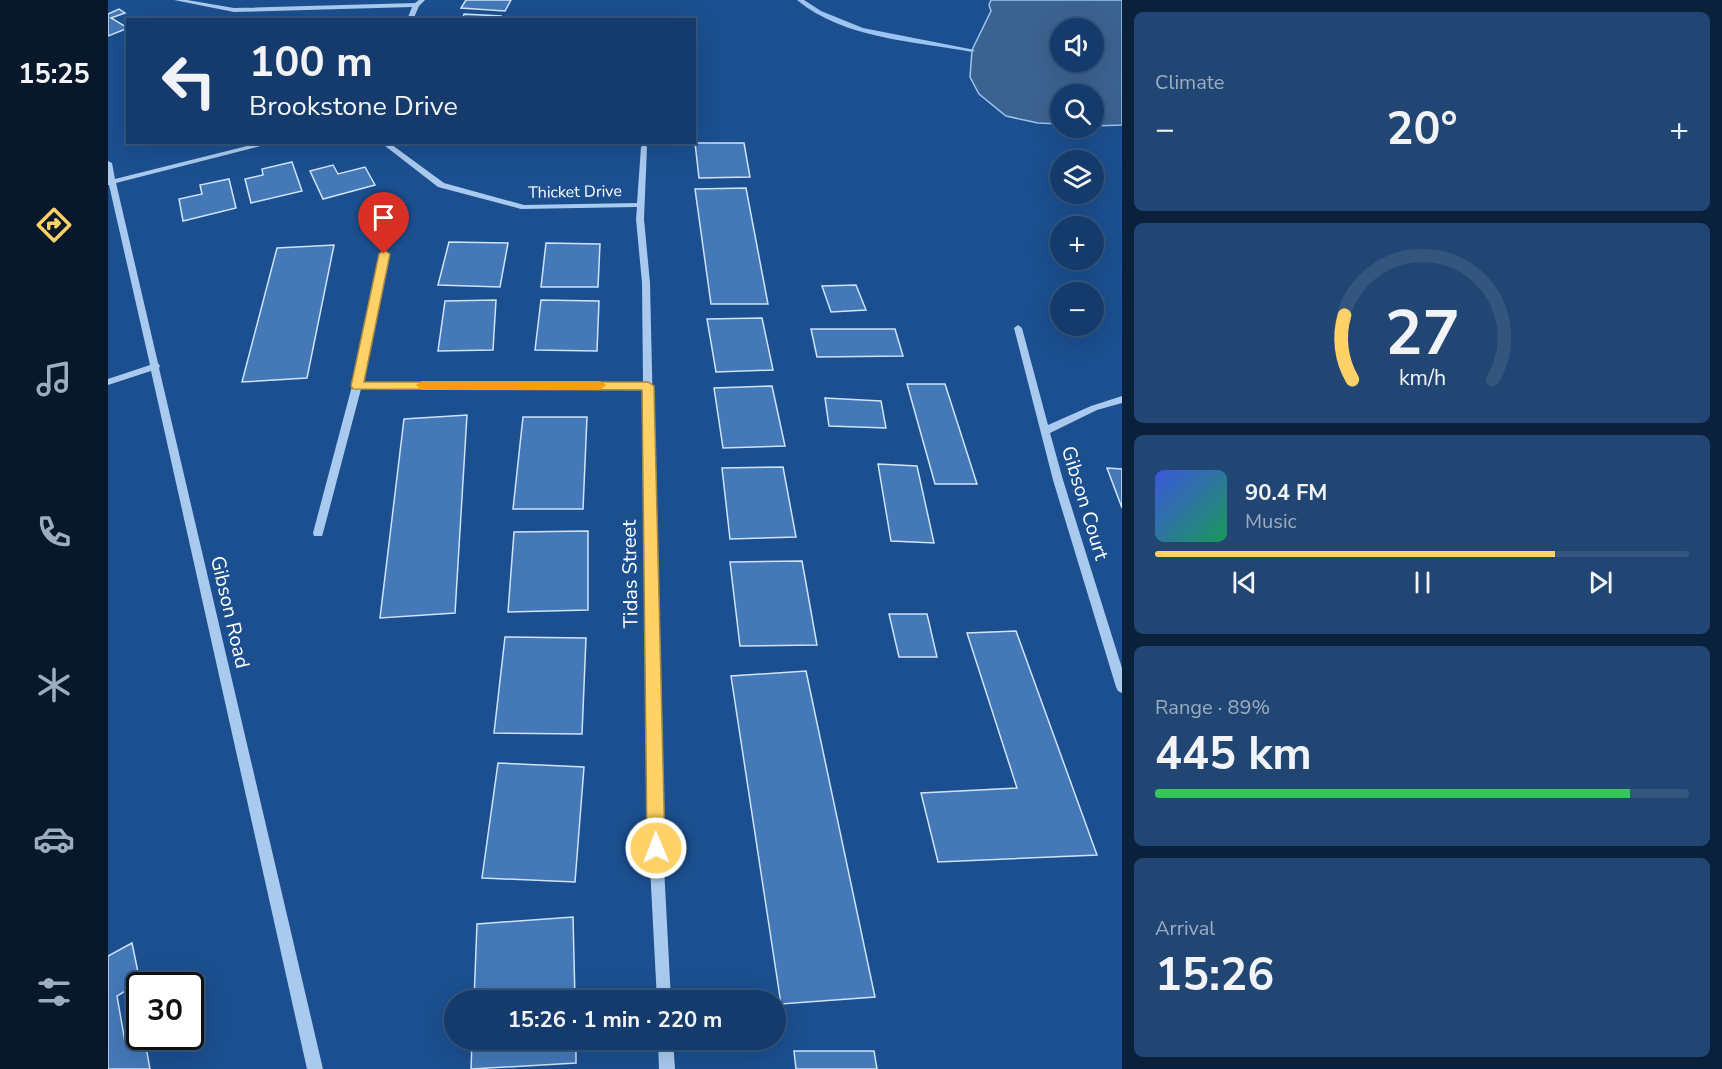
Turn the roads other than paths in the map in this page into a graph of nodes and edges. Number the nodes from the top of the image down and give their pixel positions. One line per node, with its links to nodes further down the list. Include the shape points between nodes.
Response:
1 (177, 0): 3 (street, via 234,10)
2 (422, 0): 3 (street)
3 (416, 5): 4 (street)
4 (411, 18)
5 (265, 144): 9 (street)
6 (386, 144): 10 (street, Thicket Drive, via 441,185 524,207)
7 (644, 147): 10 (street, Tidas Street)
8 (108, 163): 9 (street, Gibson Road)
9 (110, 182): 13 (street, Gibson Road)
10 (641, 205): 16 (street, Tidas Street)
11 (384, 254): 15 (street)
12 (1018, 328): 18 (street, Gibson Court)
13 (156, 366): 14 (street); 23 (street, Gibson Road)
14 (108, 382)
15 (357, 386): 16 (street); 19 (street)
16 (648, 386): 21 (street, Tidas Street, via 656,848)
17 (1122, 399): 18 (street)
18 (1045, 431): 20 (street, Gibson Court)
19 (318, 533)
20 (1122, 687)
21 (663, 990)
22 (666, 1050): 24 (street)
23 (315, 1069)
24 (667, 1069)

